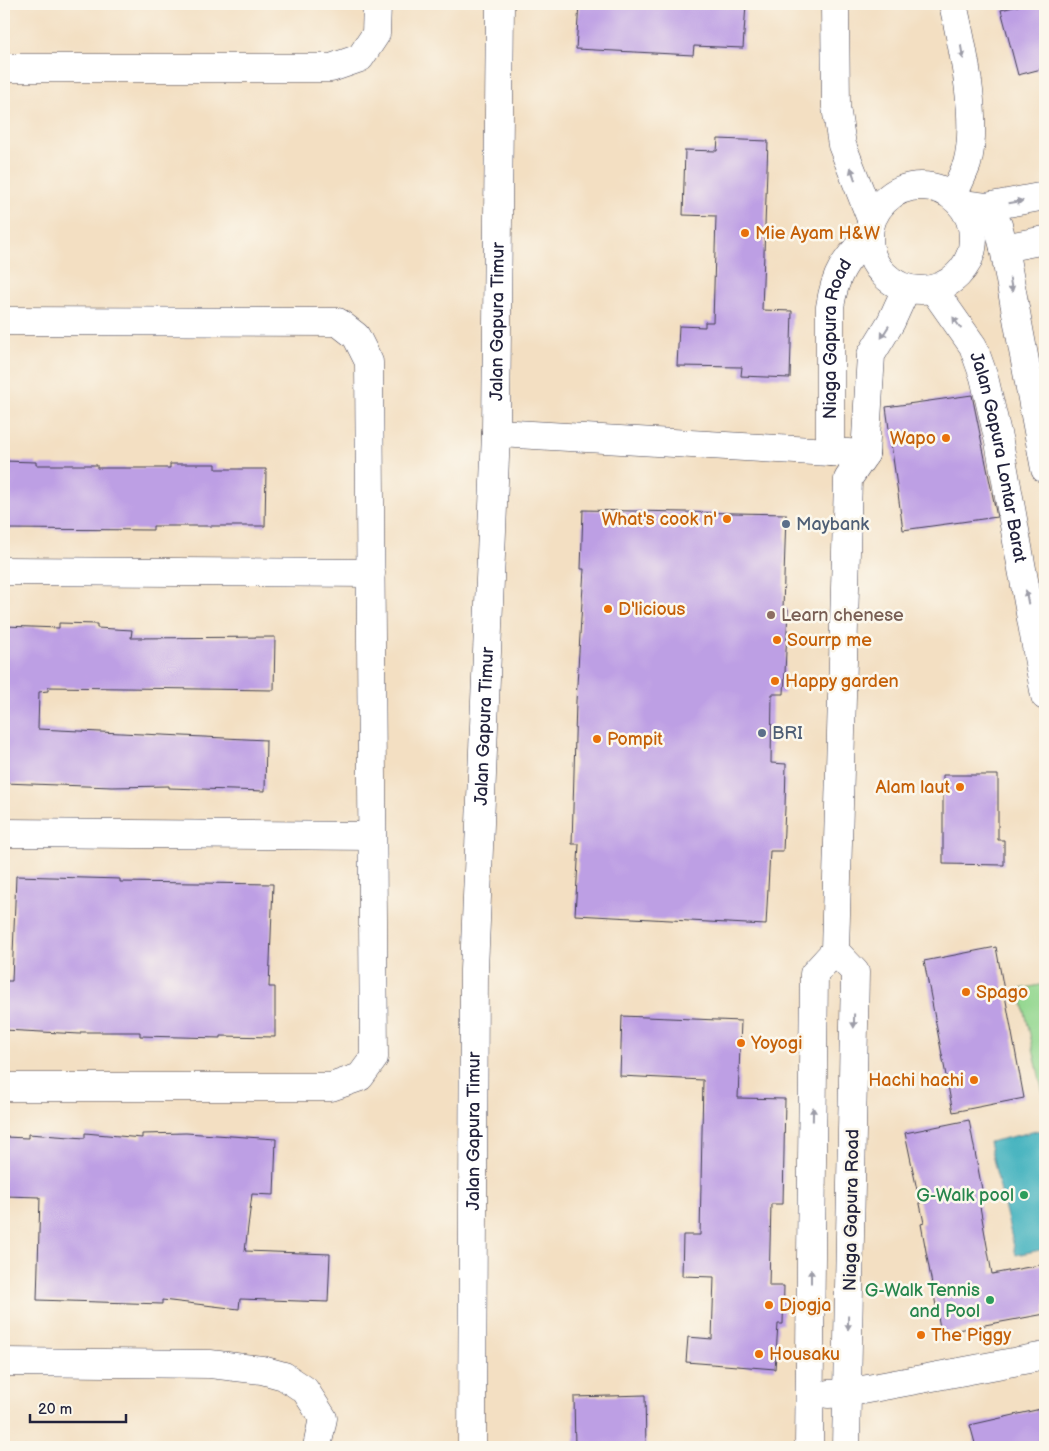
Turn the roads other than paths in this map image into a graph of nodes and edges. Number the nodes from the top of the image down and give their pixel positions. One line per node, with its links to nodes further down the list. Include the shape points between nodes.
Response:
1 (377, 4): 5 (street, via 376,34 360,58 331,68)
2 (500, 4): 14 (street, Jalan Gapura Timur)
3 (835, 4): 8 (street, one-way to 3, via 842,144 836,107)
4 (953, 4): 7 (street, one-way to 7, via 970,101)
5 (4, 68)
6 (1045, 196): 7 (street, one-way to 6)
7 (967, 203): 8 (street, via 938,188 922,185 906,188 879,205); 10 (street, via 998,225); 12 (street, via 973,248 968,262 959,274)
8 (870, 228): 11 (street, via 869,250 874,263 894,283); 15 (street, Niaga Gapura Road, via 843,264 833,288 830,307)
9 (1045, 240): 10 (street)
10 (1004, 248): 17 (street, one-way to 17)
11 (906, 289): 12 (street); 16 (street, Niaga Gapura Road, one-way to 16, via 871,355)
12 (933, 289): 21 (street, Jalan Gapura Lontar Barat, one-way to 12, via 999,442 984,377 973,346)
13 (4, 321): 20 (street, via 338,322 356,336 369,362)
14 (496, 433): 15 (street); 31 (street, Jalan Gapura Timur, via 474,970)
15 (830, 452): 16 (street); 18 (street)
16 (865, 454): 18 (street)
17 (1045, 469)
18 (848, 479): 24 (street)
19 (4, 571): 20 (street)
20 (371, 573): 23 (street)
21 (1045, 696)
22 (4, 833): 23 (street)
23 (372, 836): 25 (street, via 374,1058 360,1077 331,1088)
24 (834, 951): 28 (street, Niaga Gapura Road, one-way to 28, via 855,972); 29 (street, one-way to 24, via 814,974)
25 (4, 1087)
26 (1045, 1356): 28 (street)
27 (4, 1362): 30 (street, via 210,1364 262,1370 284,1376 305,1390 322,1418)
28 (846, 1393): 29 (street); 33 (street, Niaga Gapura Road)
29 (810, 1395): 32 (street)
30 (317, 1447)
31 (472, 1447)
32 (809, 1447)
33 (846, 1447)

